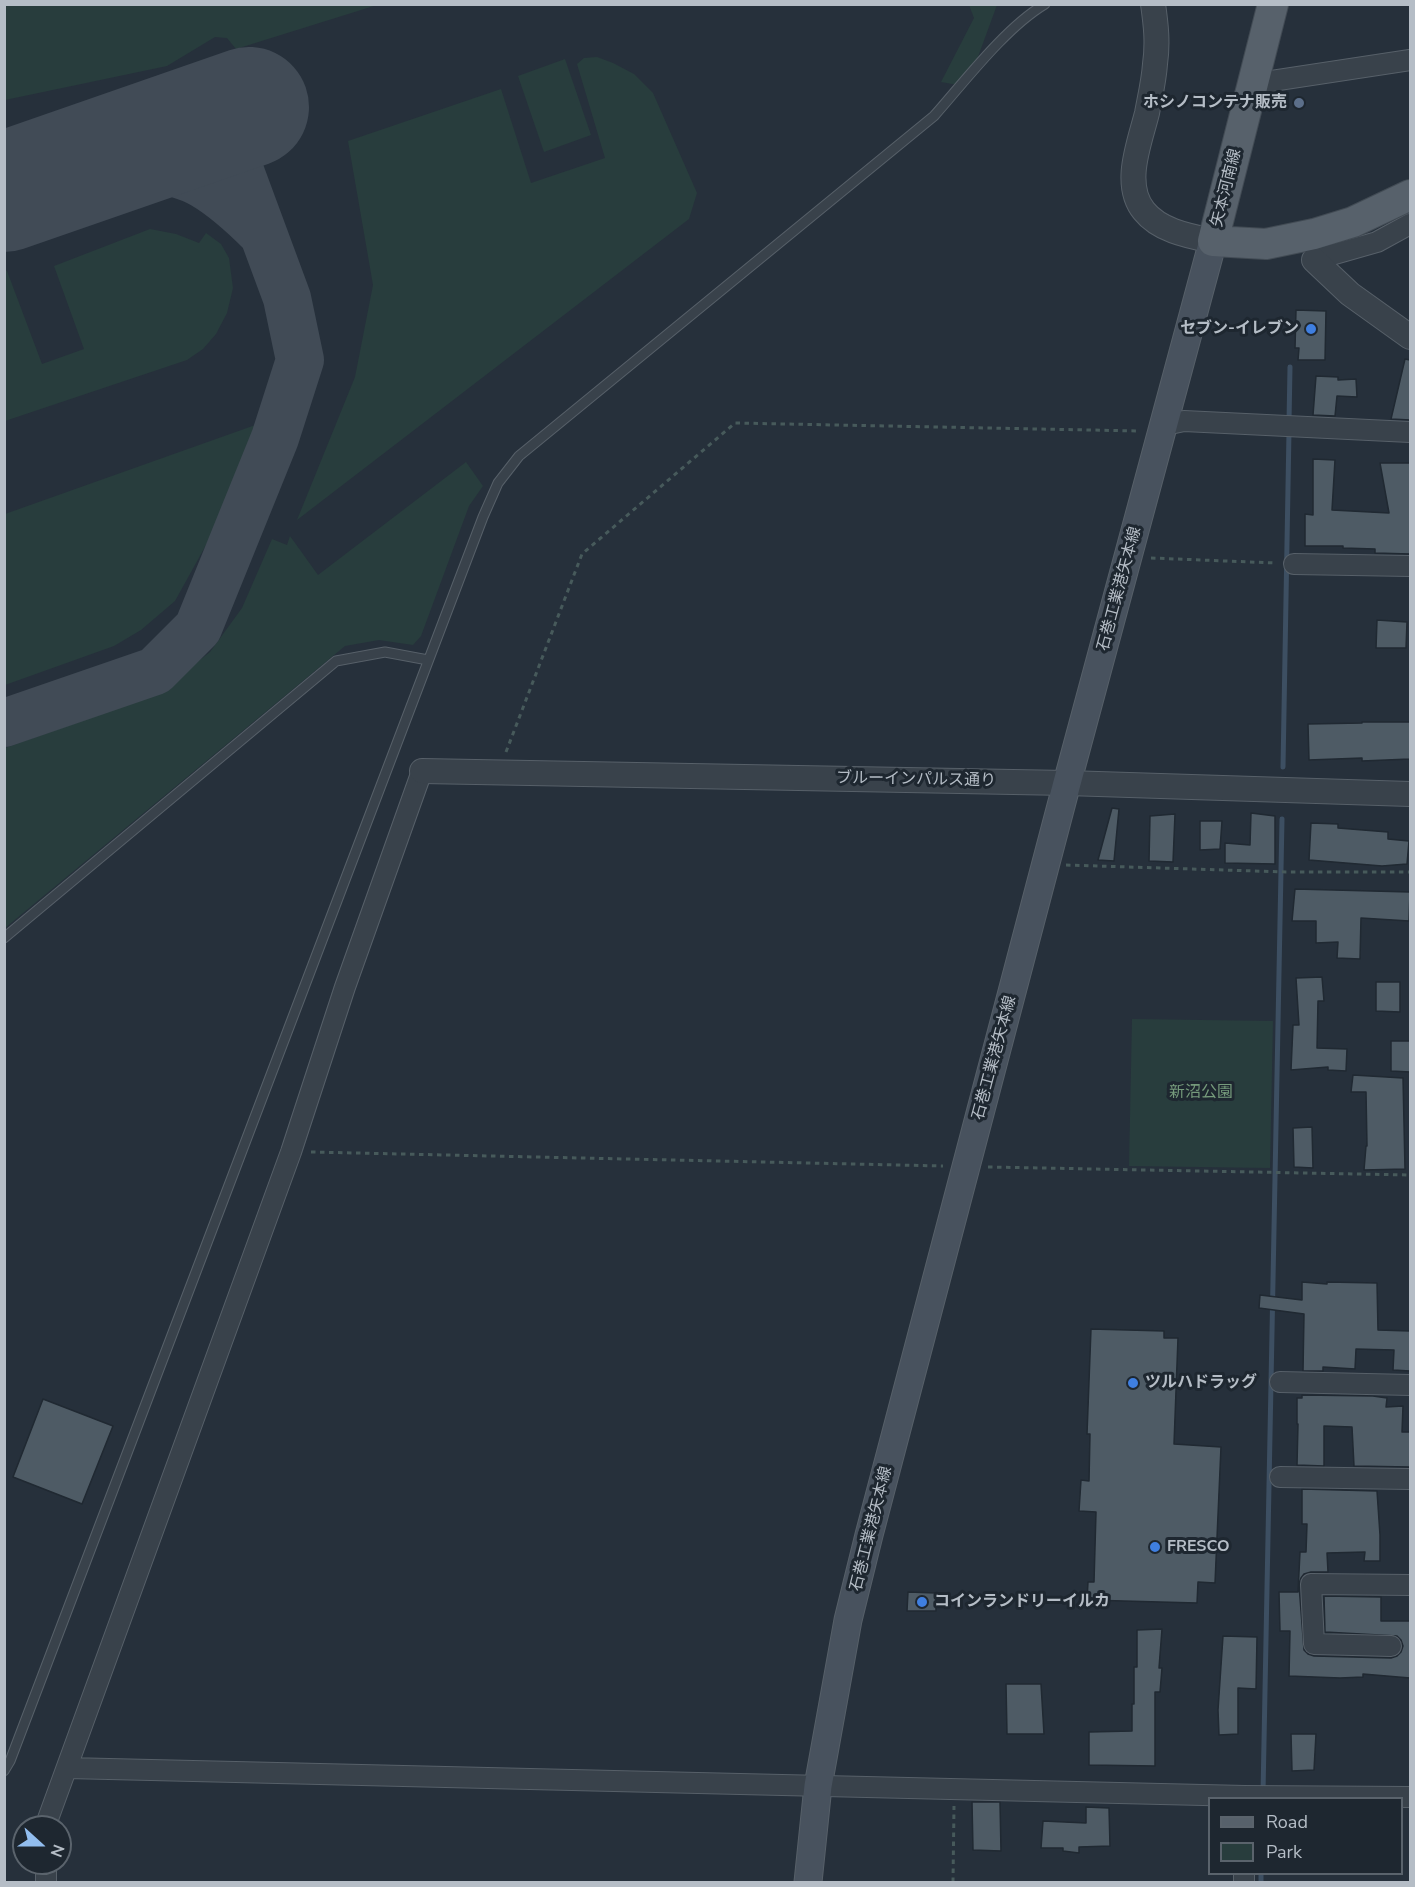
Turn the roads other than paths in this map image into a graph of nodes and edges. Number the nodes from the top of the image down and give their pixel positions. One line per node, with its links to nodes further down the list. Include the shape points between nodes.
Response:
1 (1045, 4): 15 (lane, via 992,51 934,116 519,456 498,483)
2 (1154, 4): 8 (street, via 1157,48 1136,154 1135,194 1144,211 1159,223 1181,235)
3 (1273, 4): 5 (main road, 矢本河南線)
4 (1410, 60): 5 (street)
5 (1252, 84): 8 (main road, 矢本河南線)
6 (1410, 195): 8 (main road, 矢本河南線, via 1353,222 1314,234 1266,244)
7 (1410, 224): 9 (street, via 1377,242)
8 (1213, 241): 11 (main road, 石巻工業港矢本線)
9 (1314, 260): 10 (street, via 1350,294)
10 (1410, 337)
11 (1165, 425): 12 (street, via 1184,421); 17 (main road, 石巻工業港矢本線)
12 (1410, 432)
13 (1286, 563): 14 (street)
14 (1410, 566)
15 (428, 660): 19 (lane, via 386,652 336,661); 27 (lane)
16 (422, 771): 17 (street, ブルーインパルス通り); 26 (street, via 291,1152)
17 (1067, 783): 18 (street, ブルーインパルス通り); 28 (main road, 石巻工業港矢本線, via 851,1610)
18 (1410, 794)
19 (4, 938)
20 (1280, 1382): 21 (street)
21 (1410, 1385)
22 (1280, 1477): 23 (street)
23 (1410, 1479)
24 (1410, 1585): 25 (street, via 1311,1584 1314,1644)
25 (1392, 1646)
26 (67, 1768): 28 (street); 31 (street)
27 (4, 1770)
28 (818, 1786): 29 (street); 32 (main road, 石巻工業港矢本線)
29 (1254, 1796): 30 (street)
30 (1410, 1797)
31 (49, 1815)
32 (808, 1882)

